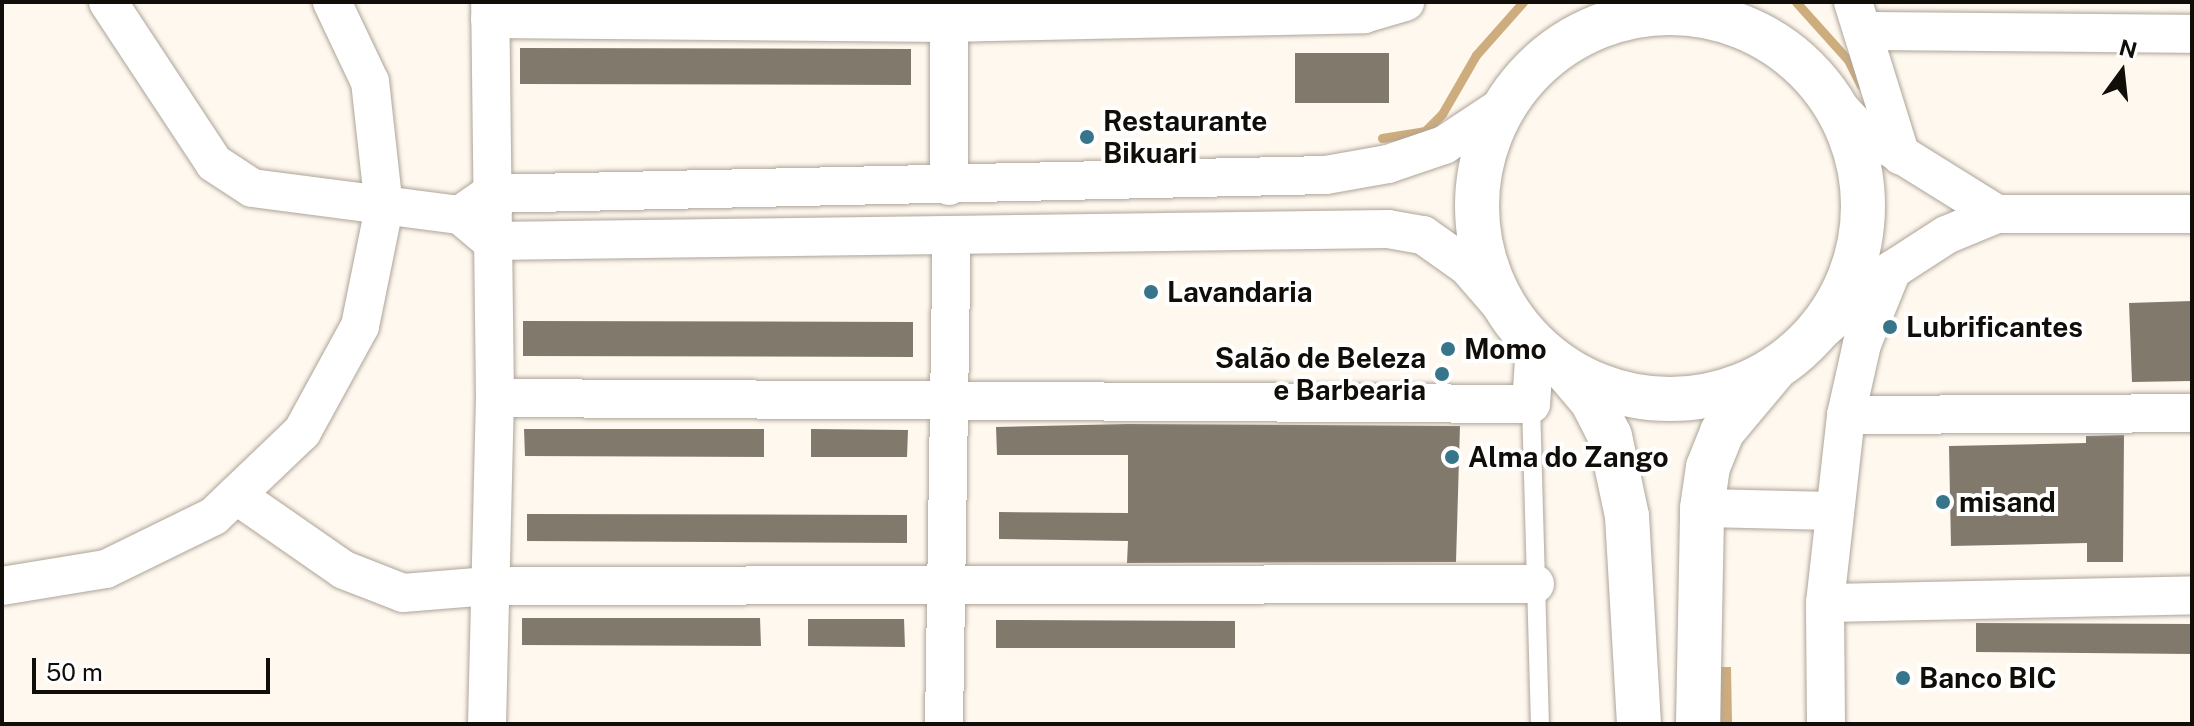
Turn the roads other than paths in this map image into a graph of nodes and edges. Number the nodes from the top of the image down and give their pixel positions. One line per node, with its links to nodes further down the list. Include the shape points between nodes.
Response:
1 (108, 2): 17 (street, via 214,163 252,188)
2 (332, 2): 17 (street, via 370,82)
3 (1405, 2): 7 (street, via 1364,14)
4 (1598, 2): 11 (main road)
5 (1749, 2): 10 (main road)
6 (490, 10): 7 (street); 16 (street)
7 (949, 12): 15 (street)
8 (1858, 17): 9 (street); 14 (street)
9 (2192, 34)
10 (1787, 53): 11 (main road, via 1749,30 1707,17 1664,13 1620,19 1578,36); 12 (main road)
11 (1536, 65): 13 (main road)
12 (1831, 99): 14 (street, via 1857,127); 24 (main road, via 1854,145 1864,195 1860,247 1843,295)
13 (1503, 106): 15 (street, via 1444,145 1388,164 1326,175); 23 (main road, via 1481,158 1476,215 1486,264)
14 (1901, 156): 18 (street)
15 (949, 186): 16 (street)
16 (475, 205): 17 (street); 21 (street)
17 (384, 208): 32 (street, via 360,326 302,432)
18 (1997, 214): 19 (street); 22 (street, via 1946,235)
19 (2192, 214)
20 (952, 236): 21 (street); 23 (street, via 1333,226 1423,235 1468,267); 28 (street)
21 (491, 241): 27 (street)
22 (1892, 270): 24 (street); 31 (street, via 1862,344)
23 (1506, 311): 25 (main road)
24 (1814, 337): 26 (main road)
25 (1549, 356): 26 (main road, via 1612,391 1667,400 1722,393); 29 (street); 44 (main road, via 1592,401 1610,436 1624,503)
26 (1773, 371): 33 (main road, via 1722,432 1708,467)
27 (495, 398): 28 (street); 37 (street)
28 (950, 402): 29 (street); 38 (street)
29 (1531, 404): 35 (lane)
30 (2192, 413): 31 (street)
31 (1846, 415): 34 (street)
32 (236, 495): 36 (street, via 214,516 106,569); 37 (street, via 344,570 403,593)
33 (1702, 508): 34 (street); 45 (main road)
34 (1835, 511): 40 (street)
35 (1535, 584): 38 (street); 43 (lane)
36 (2, 586)
37 (489, 586): 38 (street); 41 (street)
38 (947, 587): 42 (street)
39 (2192, 595): 40 (street)
40 (1825, 603): 46 (street)
41 (487, 724)
42 (944, 724)
43 (1540, 724)
44 (1639, 724)
45 (1698, 724)
46 (1826, 724)

